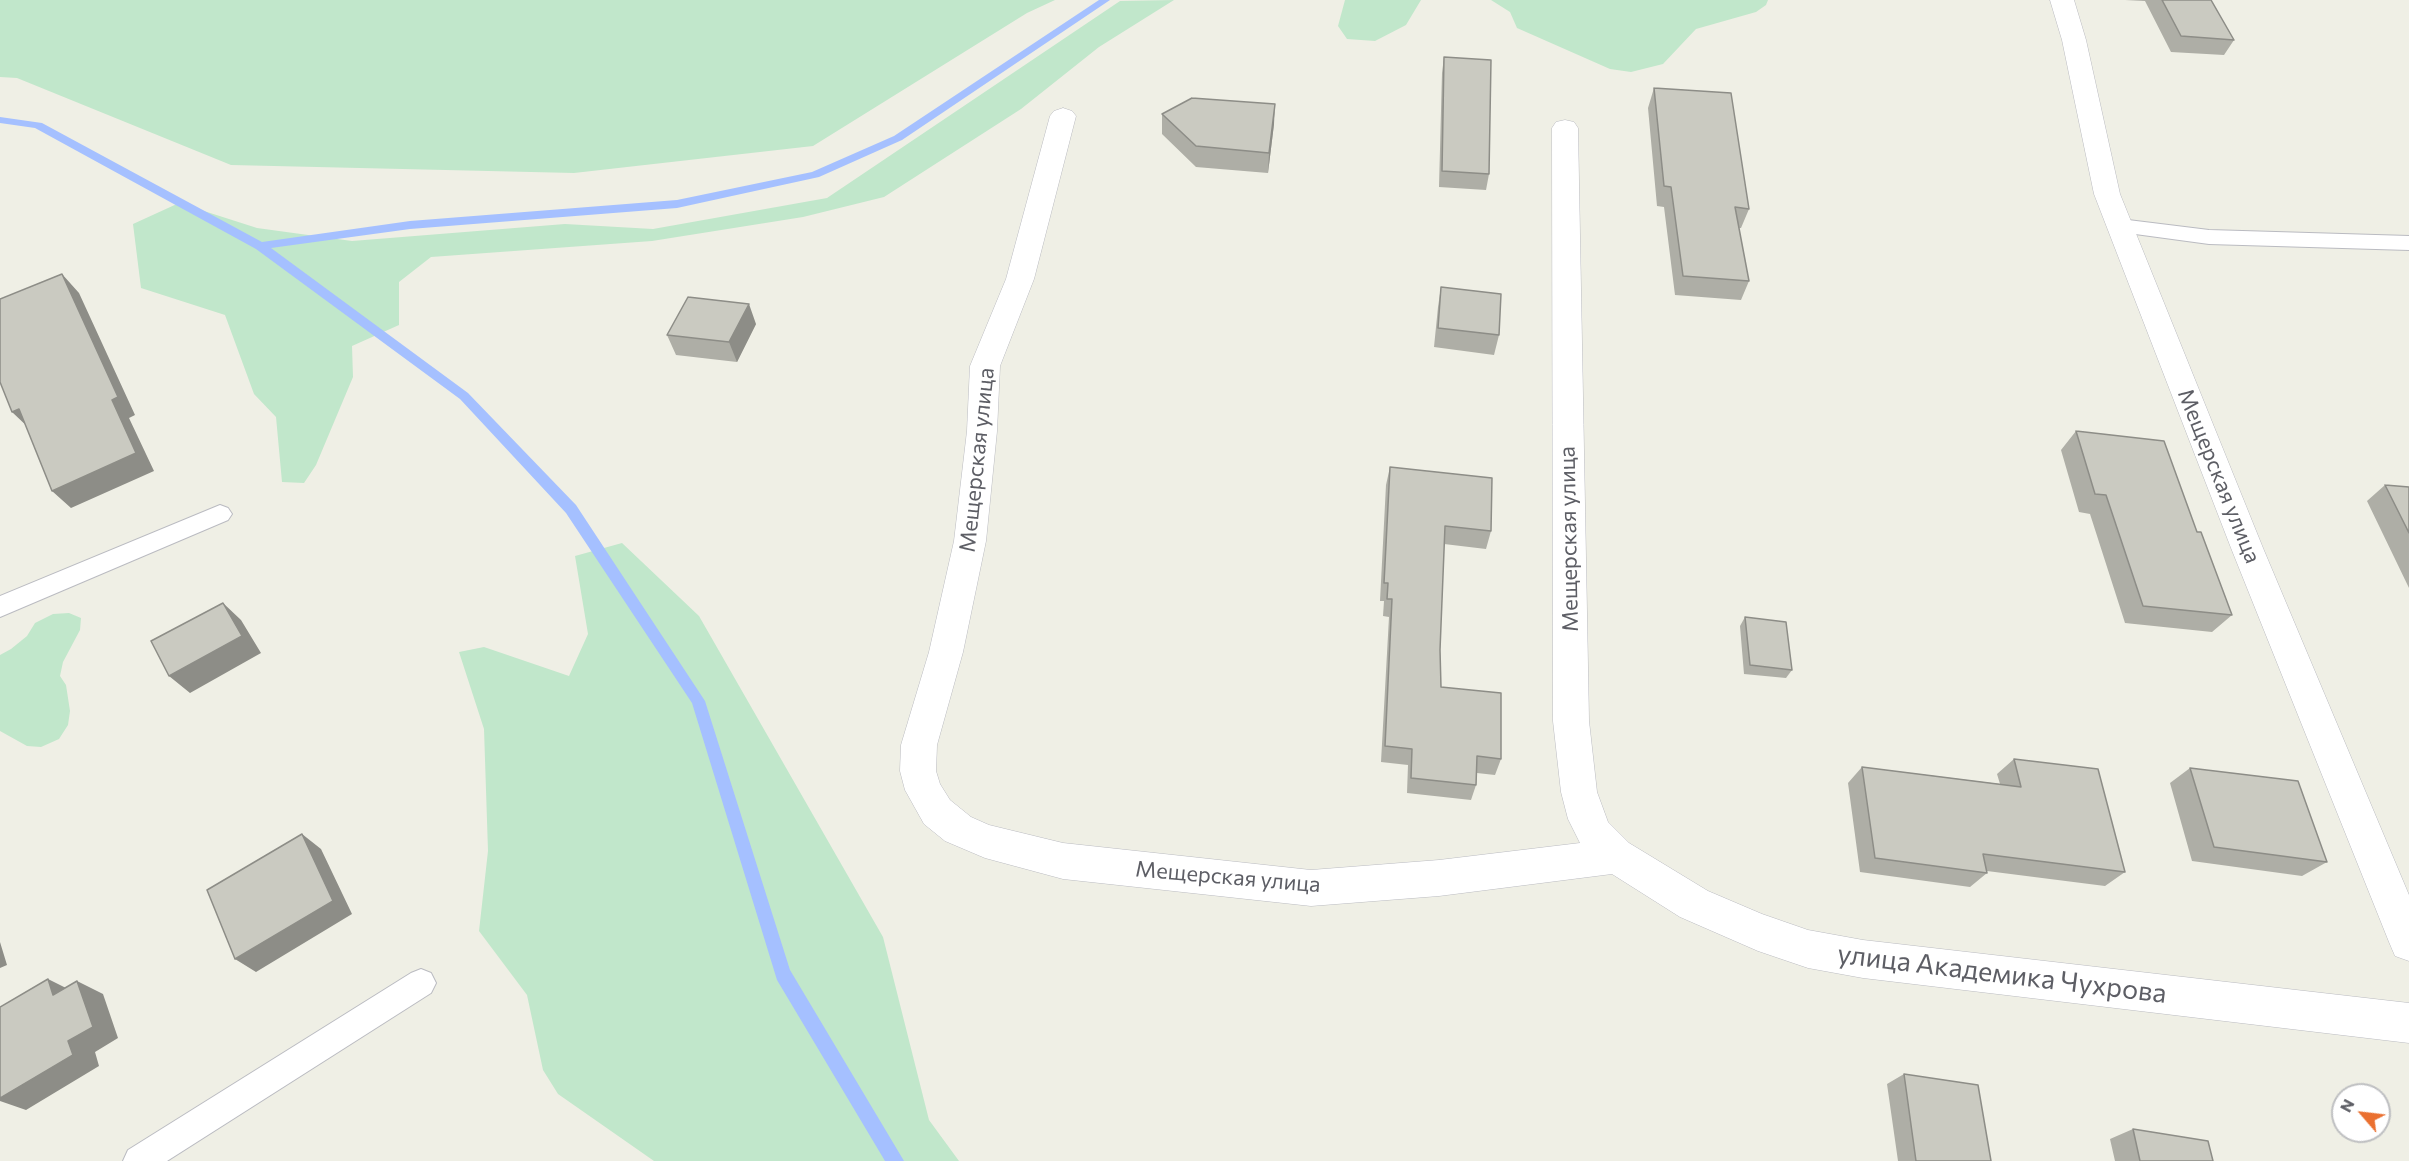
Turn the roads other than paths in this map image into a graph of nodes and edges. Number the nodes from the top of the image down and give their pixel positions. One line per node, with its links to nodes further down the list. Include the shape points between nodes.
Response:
1 (2062, 0): 4 (street, Мещерская улица, via 2107,194)
2 (1063, 116): 8 (street, Мещерская улица, via 1020,279 985,366 970,541 946,652 920,745 918,771 923,790 937,812 958,829 985,841 1063,861 1311,888 1439,878)
3 (1565, 128): 8 (street, Мещерская улица, via 1571,721 1587,819)
4 (2120, 226): 5 (lane, via 2209,237); 9 (street, Мещерская улица)
5 (2409, 243)
6 (220, 514): 7 (lane)
7 (0, 607)
8 (1616, 856): 11 (street, улица Академика Чухрова, via 1694,904 1808,949 1863,960)
9 (2409, 942)
10 (421, 983): 12 (lane)
11 (2409, 1023)
12 (140, 1161)

